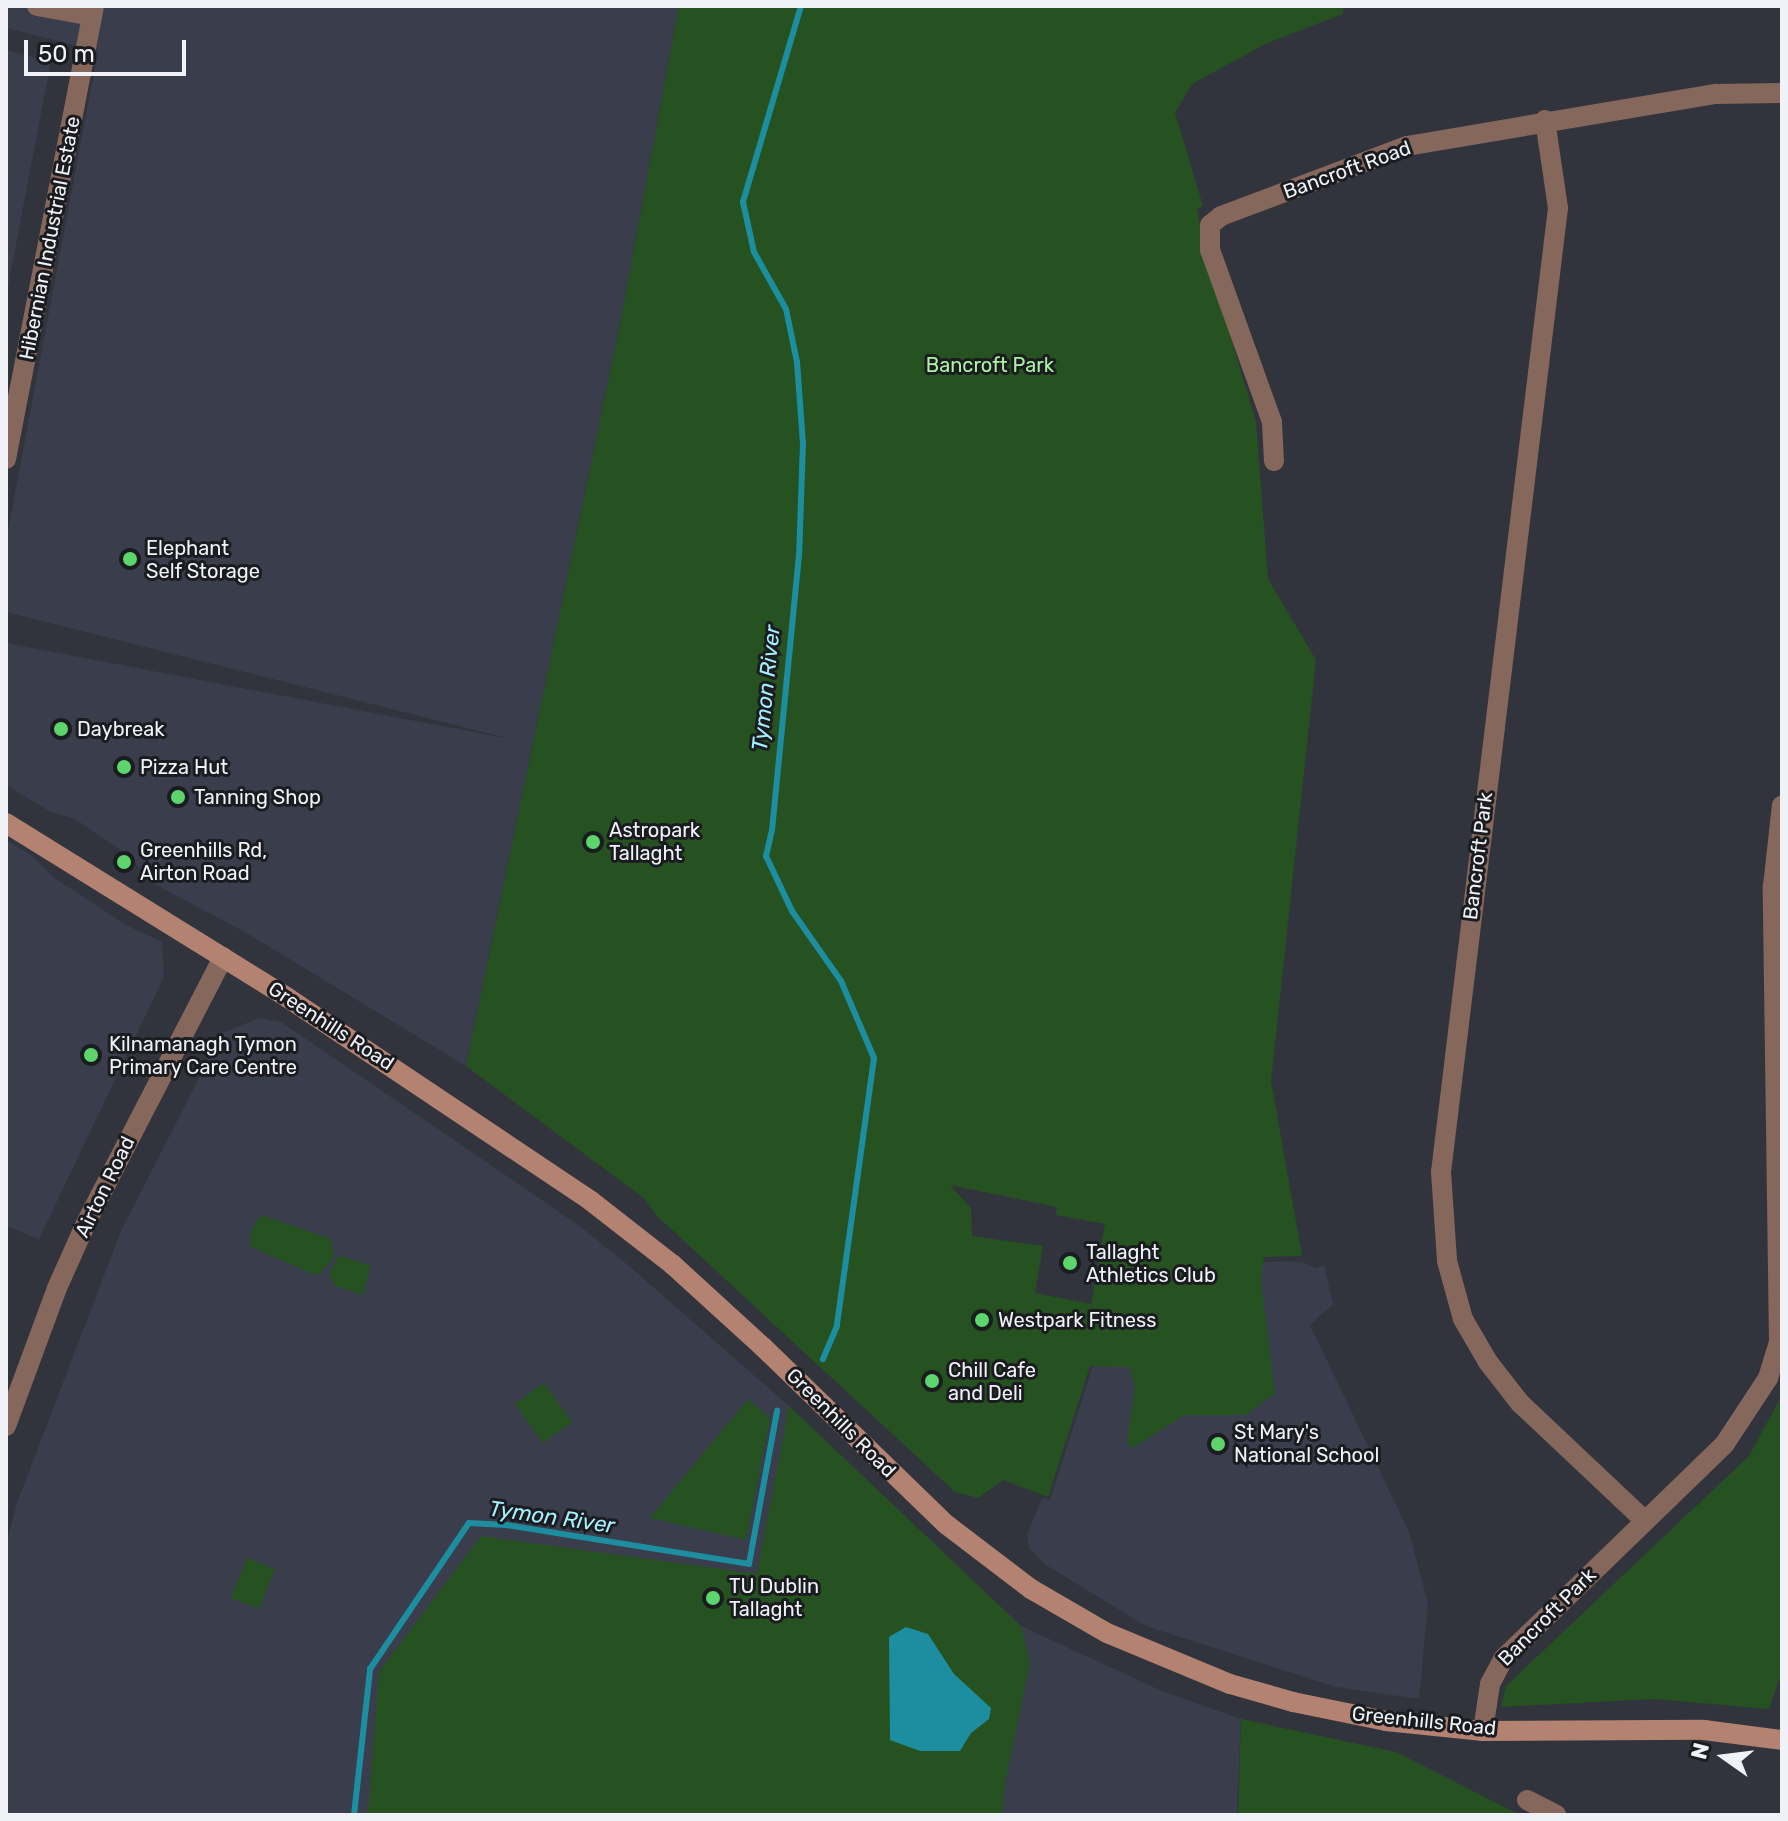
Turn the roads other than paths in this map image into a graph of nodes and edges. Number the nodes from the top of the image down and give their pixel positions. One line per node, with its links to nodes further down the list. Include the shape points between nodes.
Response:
1 (37, 6): 2 (street, Hibernian Industrial Estate)
2 (93, 11): 5 (street, Hibernian Industrial Estate)
3 (1782, 93): 4 (street, Bancroft Road, via 1716,94)
4 (1545, 120): 6 (street, Bancroft Road, via 1407,146 1221,216 1210,225 1210,250 1272,422); 11 (street, Bancroft Park, via 1558,208 1441,1172 1447,1261 1463,1319 1488,1362 1520,1403)
5 (6, 459)
6 (1274, 461)
7 (1782, 805): 11 (street, Bancroft Park, via 1773,886 1779,1342 1768,1378 1724,1445)
8 (6, 823): 9 (main road, Greenhills Road)
9 (223, 957): 10 (street, Airton Road, via 87,1221); 12 (main road, Greenhills Road, via 456,1107 672,1264 907,1490 1031,1589 1107,1633 1230,1684 1386,1721)
10 (6, 1426)
11 (1645, 1521): 12 (street, Bancroft Park, via 1496,1668 1485,1701)
12 (1483, 1731): 13 (main road, Greenhills Road, via 1644,1728)
13 (1782, 1740)
14 (1527, 1800): 15 (street)
15 (1556, 1815)

